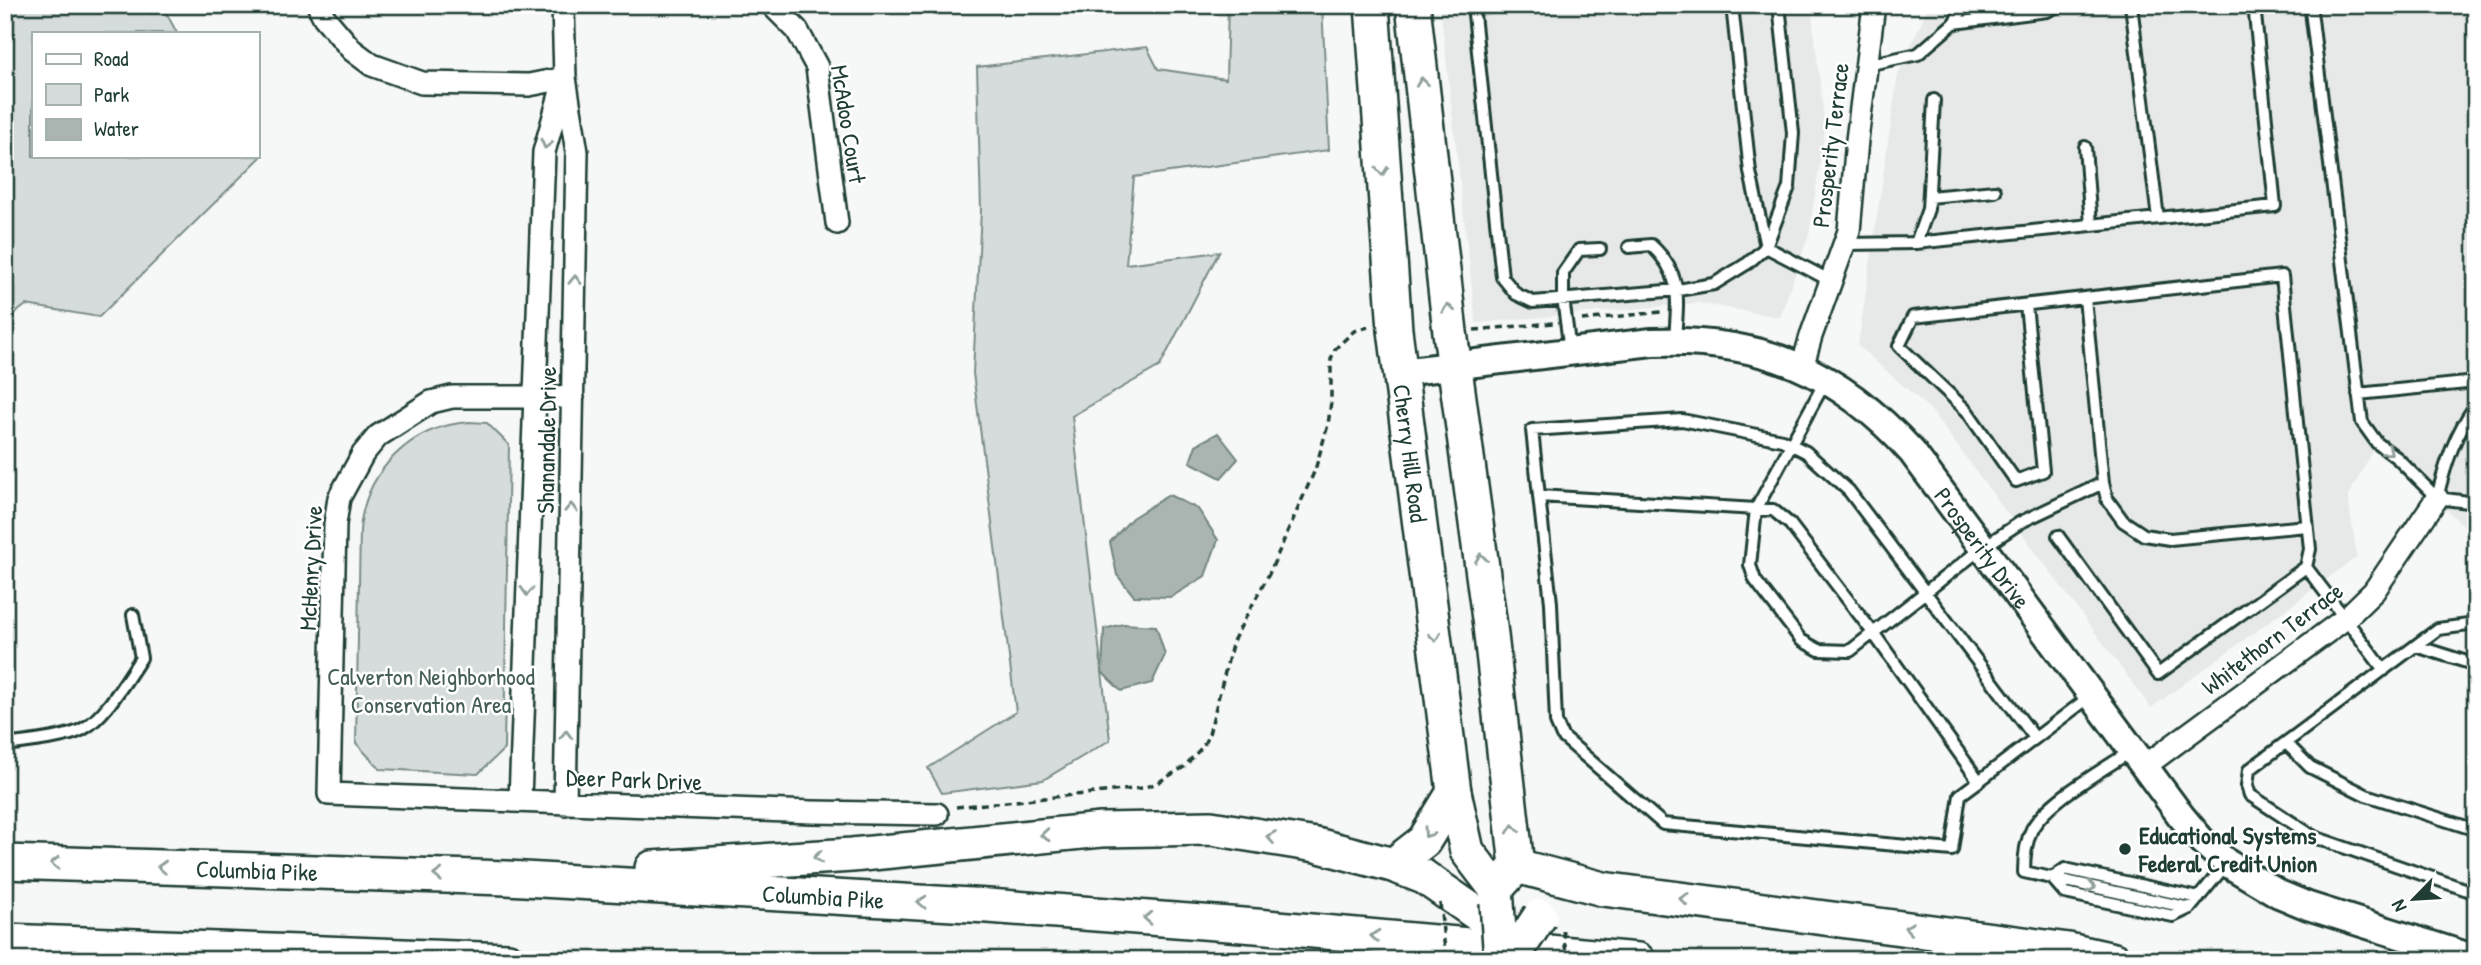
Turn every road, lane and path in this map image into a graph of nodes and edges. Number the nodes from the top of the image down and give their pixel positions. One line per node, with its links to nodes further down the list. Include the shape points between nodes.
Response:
1 (318, 5): 17 (street, via 352,50 372,65 422,83 529,85)
2 (563, 5): 17 (street, Shanandale Drive)
3 (772, 5): 23 (street, McAdoo Court, via 797,30 817,67)
4 (1371, 5): 40 (main road, Cherry Hill Road, one-way to 40)
5 (1413, 5): 38 (main road, one-way to 5)
6 (1473, 5): 32 (lane, via 1502,277 1516,294 1533,302)
7 (1732, 5): 28 (lane, via 1750,172)
8 (1779, 5): 28 (lane, via 1793,133 1789,187)
9 (1874, 5): 16 (street, Prosperity Terrace)
10 (1964, 5): 15 (lane)
11 (2060, 5): 15 (lane, via 2047,12)
12 (2131, 5): 22 (lane)
13 (2254, 5): 22 (lane, via 2276,206)
14 (2313, 5): 43 (lane)
15 (1954, 23): 16 (lane, via 1918,54)
16 (1866, 65): 26 (street, Prosperity Terrace)
17 (565, 78): 44 (street, Shanandale Drive, one-way to 44, via 544,152); 45 (street, Shanandale Drive, one-way to 17, via 578,152)
18 (1934, 100): 21 (lane)
19 (2085, 147): 24 (lane)
20 (1995, 191): 21 (lane)
21 (1929, 197): 25 (lane)
22 (2158, 218): 24 (lane)
23 (837, 223)
24 (2091, 225): 25 (lane)
25 (1916, 243): 26 (lane)
26 (1844, 244): 30 (street, Prosperity Terrace)
27 (1629, 247): 31 (lane, via 1651,245 1666,259)
28 (1766, 247): 30 (lane); 31 (lane, via 1714,284)
29 (1600, 249): 32 (lane, via 1579,250 1563,273)
30 (1831, 281): 39 (street, Prosperity Terrace)
31 (1678, 290): 32 (lane); 36 (lane)
32 (1563, 298): 37 (lane)
33 (2085, 298): 34 (lane); 48 (lane); 53 (lane, via 2282,276)
34 (2026, 304): 34 (lane, via 1913,317 1899,346 1967,411 2016,481 2043,471)
35 (1368, 327): 75 (path, via 1354,331 1335,349 1328,425 1315,470 1275,562 1233,641 1213,722 1195,756 1170,776 1143,788 965,805)
36 (1675, 341): 37 (street, Prosperity Drive); 39 (street, Prosperity Drive, via 1745,349)
37 (1571, 352): 38 (street, Prosperity Drive)
38 (1455, 365): 40 (street, Prosperity Drive); 86 (main road, one-way to 38, via 1489,626)
39 (1802, 368): 41 (street, Prosperity Drive)
40 (1401, 372): 71 (main road, Cherry Hill Road, one-way to 71)
41 (1826, 380): 47 (lane); 55 (street, Prosperity Drive, via 1889,426)
42 (2476, 382): 43 (lane)
43 (2358, 394): 50 (lane, one-way to 50, via 2362,422 2377,443)
44 (534, 396): 45 (street, McHenry Drive); 72 (street, McHenry Drive, via 452,397 431,402 378,436 362,454 339,498); 73 (street, Shanandale Drive, one-way to 73)
45 (573, 397): 74 (street, Shanandale Drive, one-way to 45)
46 (2476, 405): 50 (lane, via 2446,462)
47 (1791, 445): 49 (lane, via 1682,420 1532,430); 52 (lane); 57 (lane, via 1806,452 1849,491)
48 (2103, 483): 53 (lane, via 2107,499 2123,521 2144,535 2170,539); 55 (lane, via 2021,522)
49 (1539, 496): 52 (lane); 70 (lane, via 1551,603 1556,722 1562,736 1663,824 1952,850 1960,795)
50 (2437, 498): 51 (lane); 59 (street, Whitethorn Terrace, via 2374,591)
51 (2476, 503)
52 (1756, 509): 61 (lane, via 1773,510 1790,524); 61 (lane, via 1750,565 1755,580 1801,640 1819,650 1850,651)
53 (2307, 526): 56 (lane)
54 (2058, 536): 56 (lane, via 2158,674)
55 (1982, 548): 57 (lane); 65 (street, Prosperity Drive)
56 (2306, 567): 59 (lane)
57 (1926, 592): 61 (lane); 66 (lane)
58 (132, 615): 68 (lane, via 141,658 107,708 82,730)
59 (2346, 618): 64 (lane); 69 (street, Whitethorn Terrace)
60 (2476, 624): 62 (lane, via 2438,629)
61 (1874, 634): 70 (lane)
62 (2416, 646): 63 (lane); 64 (lane)
63 (2476, 665)
64 (2384, 670): 67 (lane)
65 (2092, 695): 66 (lane); 69 (street, Prosperity Drive)
66 (2035, 738): 70 (lane)
67 (2286, 743): 76 (lane, via 2310,767 2366,795); 83 (lane, via 2249,770 2250,795 2314,837)
68 (5, 745)
69 (2139, 758): 78 (street, Prosperity Drive, via 2181,816); 81 (lane, via 2057,802 2041,816 2026,843 2024,872)
70 (1979, 781)
71 (1454, 792): 79 (main road, one-way to 79, via 1424,841); 86 (main road, Cherry Hill Road, via 1467,851)
72 (328, 794): 73 (street, Deer Park Drive)
73 (520, 800): 74 (street, Deer Park Drive)
74 (565, 804): 75 (street, Deer Park Drive)
75 (937, 814)
76 (2476, 830)
77 (5, 862): 80 (main road, Columbia Pike, one-way to 77)
78 (2227, 863): 84 (lane); 90 (street, Prosperity Drive, via 2308,906)
79 (1393, 865): 80 (main road, one-way to 80, via 1266,836 1211,828 1155,828 852,855); 85 (main road, via 1424,877)
80 (507, 878): 96 (main road, Columbia Pike, one-way to 80, via 1001,907)
81 (2052, 878): 84 (lane, via 2066,870); 84 (lane, one-way to 84, via 2190,908)
82 (1603, 889): 86 (main road); 87 (main road, via 1560,898); 97 (main road, one-way to 82, via 2069,950)
83 (2476, 892)
84 (2199, 898)
85 (1447, 901): 86 (main road); 93 (path, bridge)
86 (1502, 909)
87 (1551, 920): 94 (main road, bridge); 95 (path, bridge)
88 (5, 941): 89 (main road)
89 (349, 953): 91 (main road); 92 (main road)
90 (2476, 959)
91 (401, 960)
92 (508, 960)
93 (1446, 960)
94 (1511, 960)
95 (1567, 960)
96 (1638, 960)
97 (2114, 960)

